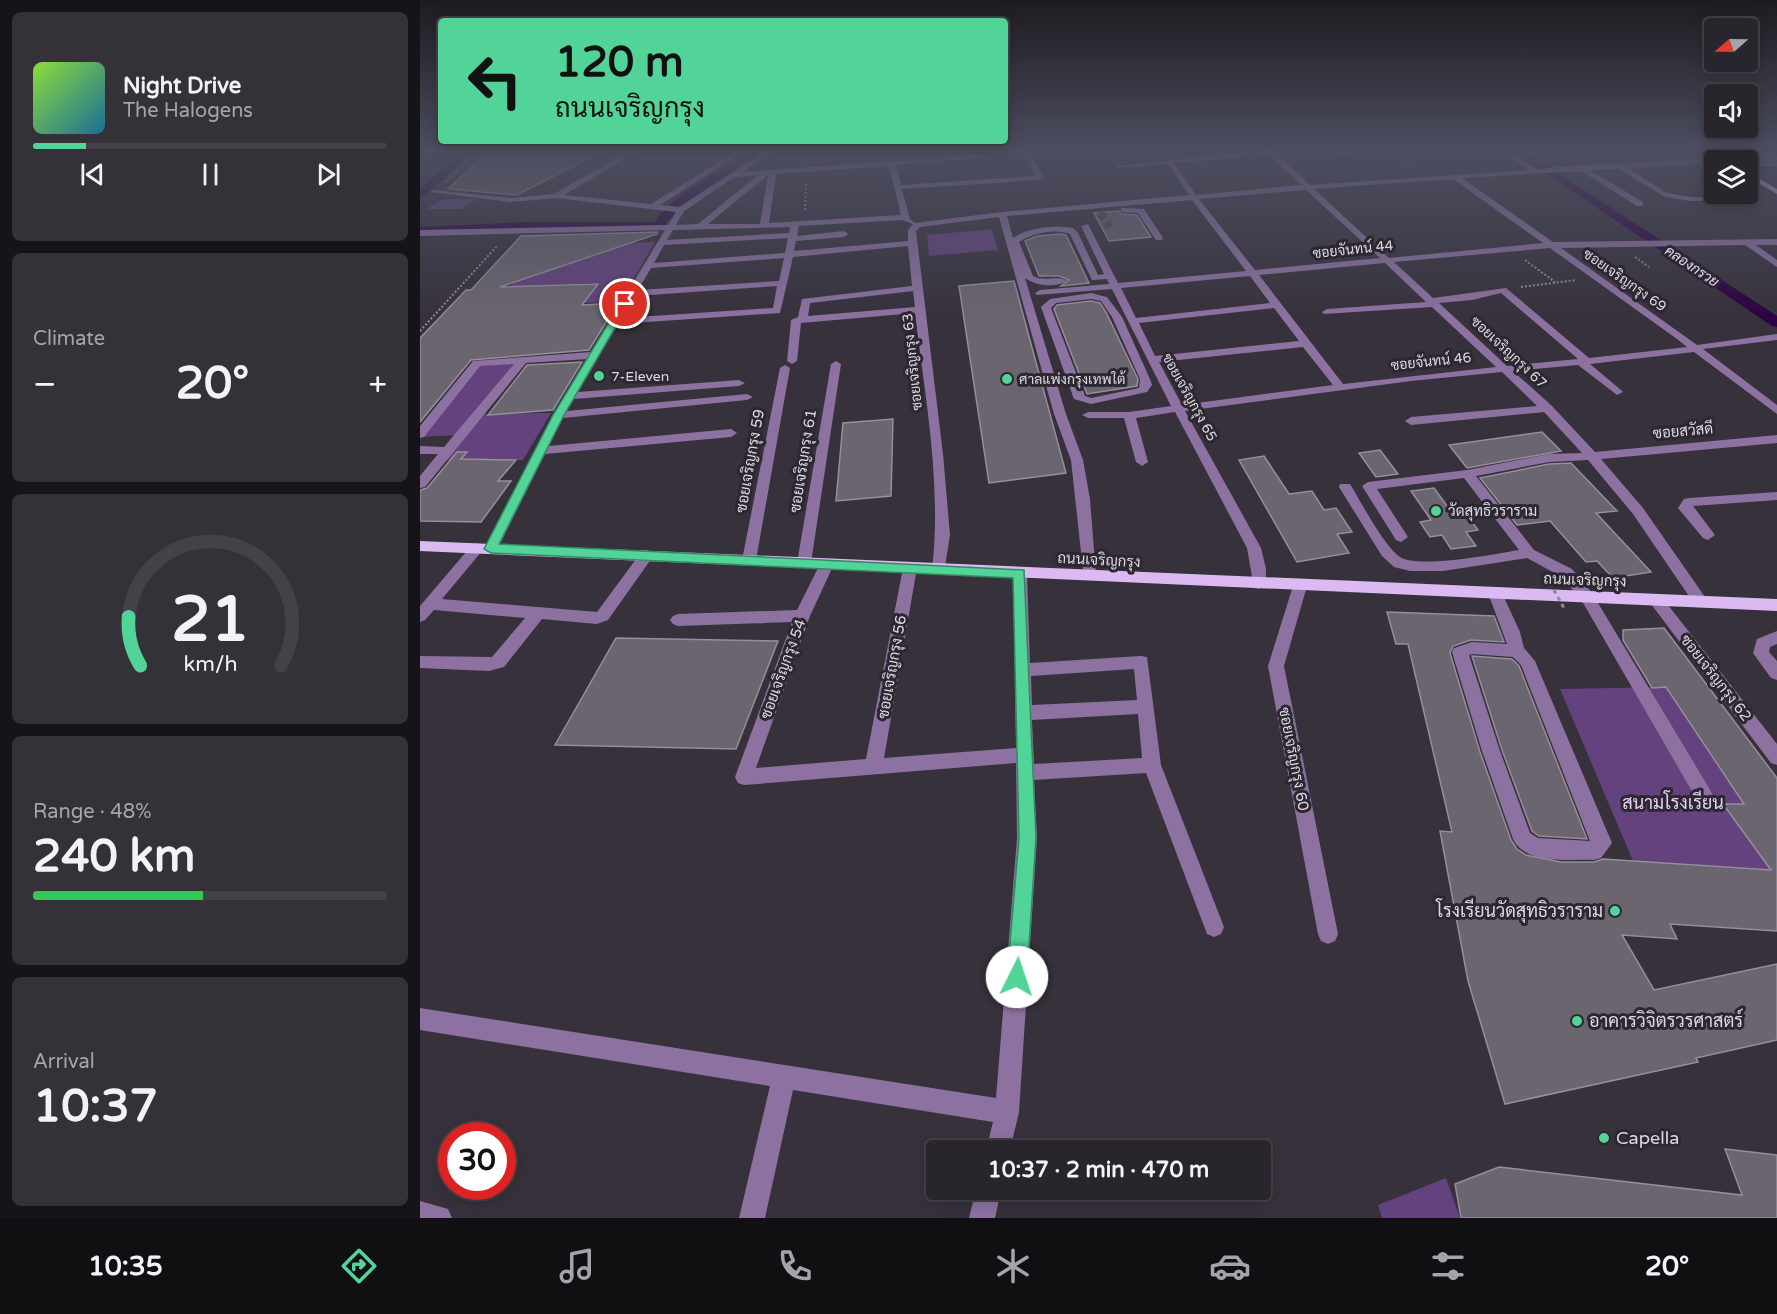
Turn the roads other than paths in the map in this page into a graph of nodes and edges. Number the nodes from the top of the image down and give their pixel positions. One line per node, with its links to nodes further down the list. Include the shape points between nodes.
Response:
1 (652, 207): 10 (street)
2 (682, 207): 10 (street)
3 (726, 207): 18 (street)
4 (766, 207): 15 (street)
5 (903, 207): 13 (street)
6 (1120, 207): 11 (street)
7 (1201, 207): 33 (street)
8 (1331, 207): 30 (street, ซอยเจริญกรุง 67)
9 (1497, 207): 28 (street, ซอยเจริญกรุง 69)
10 (677, 210): 19 (street)
11 (1099, 210): 12 (street); 22 (street, via 1141,211)
12 (1002, 214): 16 (street); 92 (street, via 1077,460)
13 (906, 217): 14 (street); 16 (street)
14 (800, 224): 15 (street); 27 (street)
15 (764, 225): 18 (street)
16 (917, 225): 25 (street, ซอยเจริญกรุง 63, via 912,230)
17 (1085, 226): 35 (street, ซอยเจริญกรุง 65)
18 (700, 227): 19 (street)
19 (669, 228): 20 (street); 24 (street)
20 (420, 233)
21 (844, 234): 27 (street)
22 (1159, 238)
23 (1777, 242): 26 (street, ซอยจันทน์ 44)
24 (660, 243): 27 (street); 32 (street)
25 (912, 243): 27 (street); 37 (street, ซอยเจริญกรุง 63)
26 (1747, 243): 28 (street, ซอยจันทน์ 44); 31 (street)
27 (791, 245): 29 (street); 32 (street); 36 (street)
28 (1551, 245): 30 (street, ซอยจันทน์ 44); 49 (street, ซอยเจริญกรุง 69)
29 (693, 251)
30 (1388, 259): 33 (street, ซอยจันทน์ 44); 40 (street, ซอยเจริญกรุง 67)
31 (1777, 264)
32 (646, 266): 39 (street)
33 (1253, 273): 35 (street, ซอยจันทน์ 44); 41 (street)
34 (1095, 278): 34 (street, via 1035,281 1026,274 1016,241 1031,233 1070,230); 35 (street)
35 (1113, 281): 38 (street, ซอยจันทน์ 44); 44 (street, ซอยเจริญกรุง 65)
36 (783, 283): 39 (street); 46 (street, via 777,311)
37 (918, 288): 42 (street, ซอยเจริญกรุง 63); 45 (street, via 804,301)
38 (1040, 292)
39 (631, 293): 46 (street)
40 (1434, 303): 43 (street); 53 (street, via 1503,290); 55 (street, ซอยเจริญกรุง 67)
41 (1278, 305): 44 (street); 48 (street)
42 (922, 309): 45 (street); 90 (street, ซอยเจริญกรุง 63, via 937,454 942,535)
43 (1327, 312)
44 (1126, 318): 44 (street, via 1146,385 1136,393 1083,401 1046,307 1053,301 1098,296); 52 (street, ซอยเจริญกรุง 65)
45 (802, 319): 86 (street, ซอยเจริญกรุง 59, via 796,320)
46 (614, 321): 50 (street)
47 (1777, 337): 49 (street, ซอยจันทน์ 46)
48 (1307, 343): 52 (street); 57 (street)
49 (1696, 348): 53 (street, ซอยจันทน์ 46); 63 (street, ซอยเจริญกรุง 69)
50 (594, 355): 51 (street); 59 (street)
51 (523, 360): 69 (street, via 477,363); 72 (street)
52 (1152, 360): 61 (street, ซอยเจริญกรุง 65)
53 (1584, 362): 55 (street, ซอยจันทน์ 46); 58 (street)
54 (836, 364): 87 (street, ซอยเจริญกรุง 61)
55 (1505, 369): 57 (street, ซอยจันทน์ 46); 62 (street, ซอยเจริญกรุง 67)
56 (739, 383): 59 (street)
57 (1339, 387): 61 (street, ซอยจันทน์ 46)
58 (1617, 392)
59 (569, 396): 64 (street)
60 (747, 397): 64 (street)
61 (1179, 407): 66 (street, ซอยจันทน์ 46); 93 (street, ซอยเจริญกรุง 65, via 1254,548)
62 (1548, 408): 67 (street); 74 (street, ซอยเจริญกรุง 67)
63 (1777, 411)
64 (558, 415): 73 (street)
65 (1088, 415): 66 (street, ซอยจันทน์ 46)
66 (1129, 415): 75 (street)
67 (1411, 421)
68 (731, 433): 73 (street)
69 (420, 434)
70 (1777, 439): 74 (street, ซอยสวัสดี)
71 (420, 450): 72 (street)
72 (448, 451): 77 (street)
73 (540, 451): 83 (street)
74 (1592, 456): 76 (street, ซอยสวัสดี, via 1549,458); 98 (street, ซอยเจริญกรุง 67, via 1638,511)
75 (1142, 462)
76 (1467, 474): 81 (street, ซอยสวัสดี, via 1368,486); 84 (street)
77 (420, 484)
78 (1345, 487): 84 (street, via 1385,550 1401,565 1473,563)
79 (1777, 496): 80 (street, via 1689,502 1684,508)
80 (1708, 535)
81 (1401, 537)
82 (420, 546): 83 (main road, ถนนเจริญกรุง)
83 (484, 548): 85 (main road, ถนนเจริญกรุง); 99 (street)
84 (1529, 553): 96 (street, via 1567,573)
85 (647, 555): 86 (main road, ถนนเจริญกรุง); 101 (street, via 603,616)
86 (749, 560): 87 (main road, ถนนเจริญกรุง)
87 (804, 563): 88 (main road, ถนนเจริญกรุง)
88 (827, 564): 89 (main road, ถนนเจริญกรุง); 103 (street, ซอยเจริญกรุง 54)
89 (910, 568): 90 (main road, ถนนเจริญกรุง); 115 (street, ซอยเจริญกรุง 56)
90 (939, 569): 91 (main road, ถนนเจริญกรุง)
91 (1020, 573): 92 (main road, ถนนเจริญกรุง); 108 (street)
92 (1089, 576): 93 (main road, ถนนเจริญกรุง)
93 (1259, 584): 94 (main road, ถนนเจริญกรุง)
94 (1300, 586): 95 (main road, ถนนเจริญกรุง); 118 (street, ซอยเจริญกรุง 60, via 1276,666)
95 (1495, 593): 96 (main road, ถนนเจริญกรุง); 106 (street)
96 (1587, 597): 97 (main road, ถนนเจริญกรุง); 116 (street)
97 (1656, 600): 98 (main road, ถนนเจริญกรุง); 112 (street, ซอยเจริญกรุง 62)
98 (1700, 601): 100 (main road, ถนนเจริญกรุง)
99 (431, 604): 101 (street); 102 (street)
100 (1777, 604)
101 (538, 613): 107 (street, via 498,662)
102 (420, 616)
103 (802, 616): 104 (street); 115 (street, ซอยเจริญกรุง 54, via 744,777)
104 (678, 620)
105 (1777, 637): 109 (street, via 1763,643 1761,653)
106 (1517, 651): 106 (street, via 1527,661 1602,843 1594,850 1535,847 1523,839 1460,652 1472,648)
107 (420, 662)
108 (1022, 670): 110 (street, via 1141,662); 111 (street)
109 (1777, 673)
110 (1146, 706): 111 (street); 114 (street)
111 (1024, 713): 113 (street)
112 (1777, 757)
113 (1025, 764): 114 (street); 115 (street); 121 (street, via 1027,838)
114 (1152, 765): 117 (street)
115 (874, 766)
116 (1704, 794)
117 (1214, 927)
118 (1328, 934)
119 (420, 1019): 120 (street)
120 (784, 1076): 121 (street); 126 (street)
121 (1007, 1112): 122 (street)
122 (1000, 1140)
123 (986, 1200): 127 (street)
124 (420, 1214): 125 (street)
125 (439, 1218)
126 (752, 1218)
127 (982, 1218)

